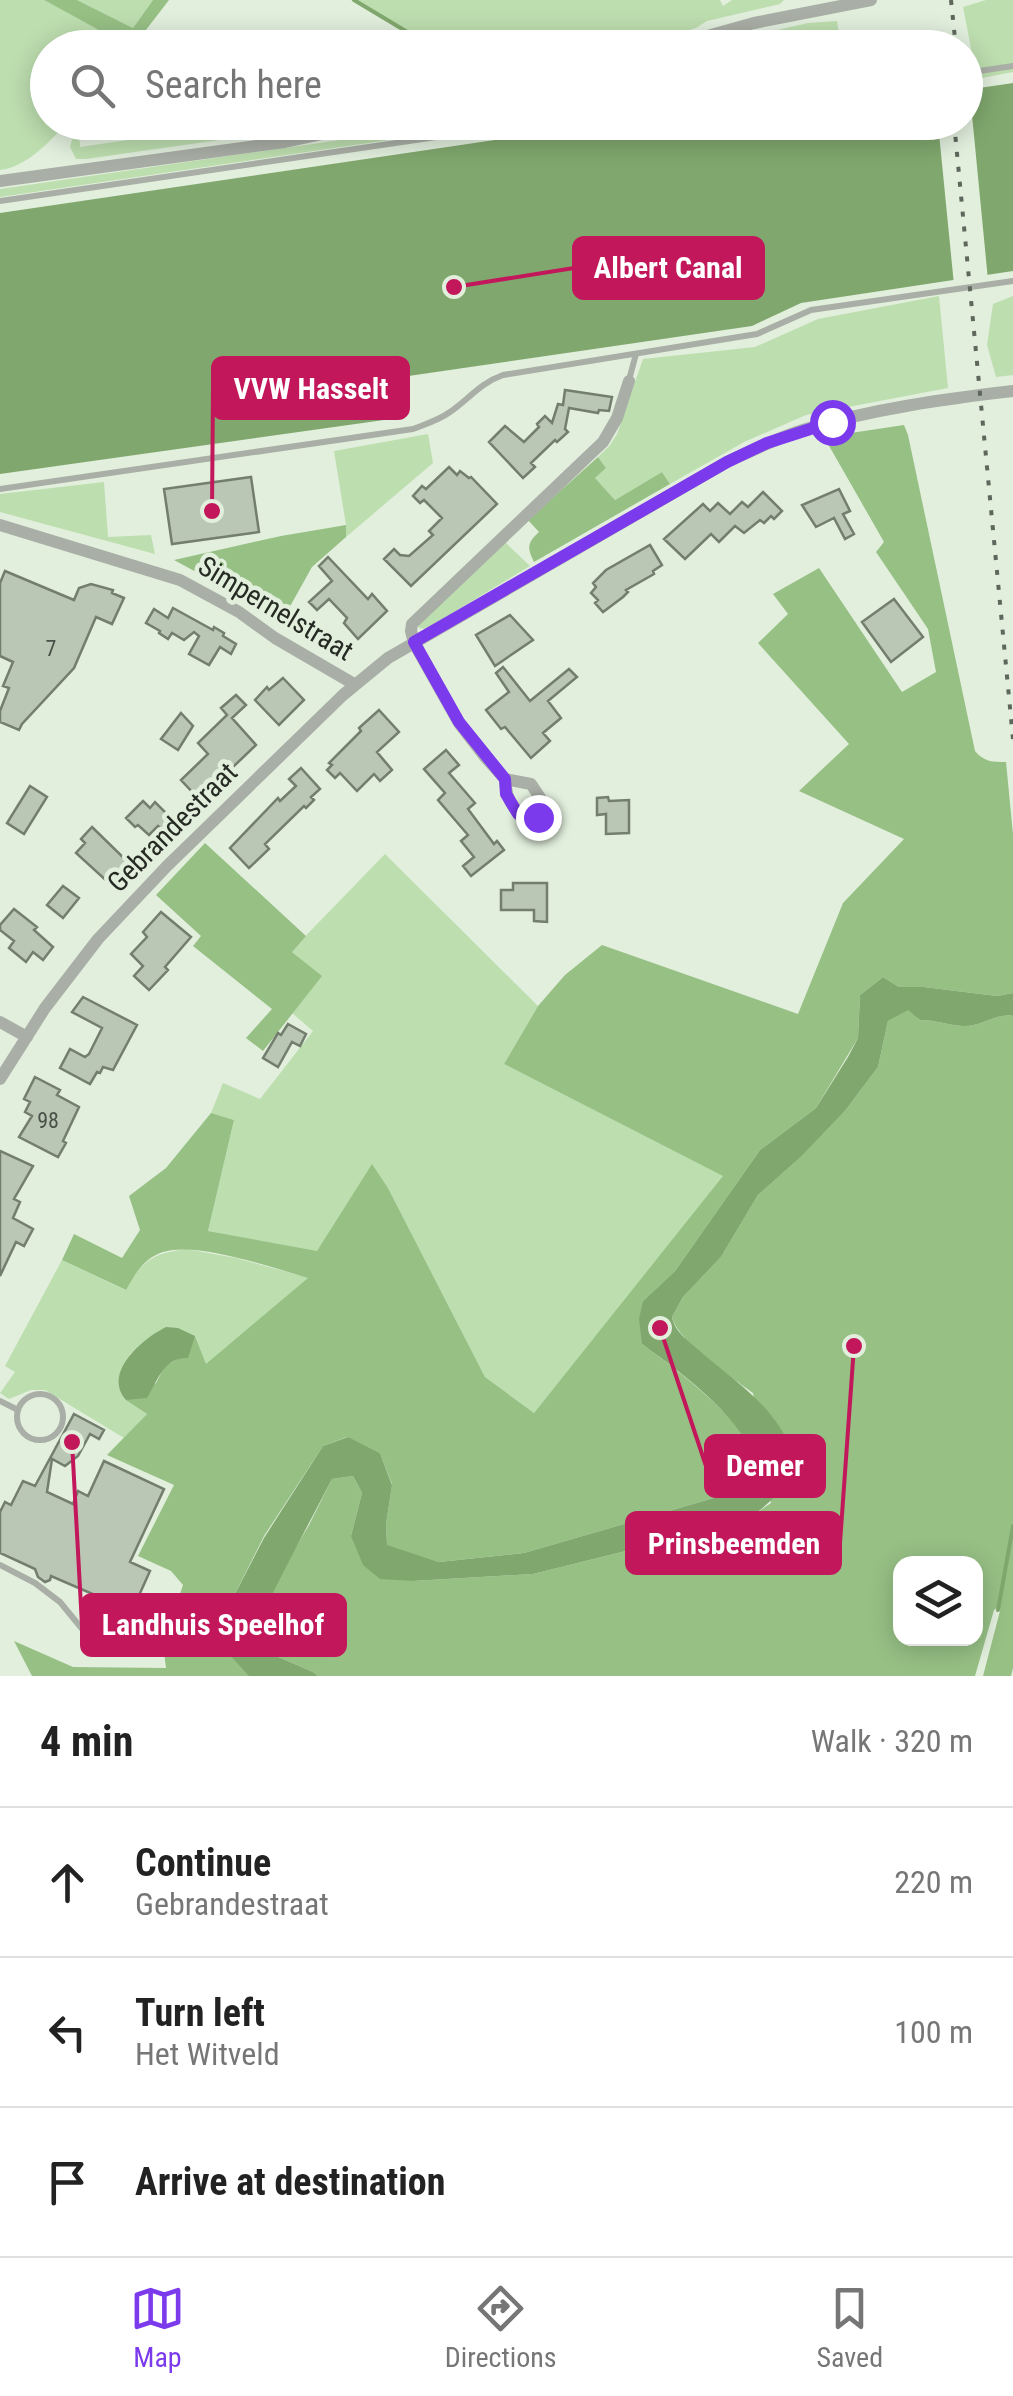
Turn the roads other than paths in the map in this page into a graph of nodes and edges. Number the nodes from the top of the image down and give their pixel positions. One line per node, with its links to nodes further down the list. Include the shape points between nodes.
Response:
1 (871, 0): 2 (street)
2 (800, 6): 3 (street)
3 (729, 30)
4 (1013, 66): 5 (lane)
5 (983, 70)
6 (294, 140): 8 (street)
7 (416, 140): 9 (lane)
8 (0, 181)
9 (0, 201)
10 (1013, 281): 11 (lane, via 811,310 757,334)
11 (636, 354): 12 (lane); 14 (lane, via 502,375 477,387 452,412 413,428)
12 (629, 382): 16 (street, Gebrandestraat, via 603,442 412,624)
13 (1013, 391): 16 (street, Gebrandestraat, via 861,415 767,443)
14 (0, 489)
15 (0, 525): 17 (street, Simpernelstraat, via 180,580)
16 (414, 642): 17 (street, Gebrandestraat); 18 (street, via 459,722)
17 (354, 684): 20 (street, Gebrandestraat, via 98,938)
18 (505, 779)
19 (0, 1022): 20 (street)
20 (27, 1037): 21 (street, Gebrandestraat)
21 (0, 1079)
22 (0, 1401): 23 (lane)
23 (18, 1410): 23 (lane, via 33,1395 48,1396 58,1404 62,1422 50,1438 35,1440 18,1426)
24 (0, 1565): 25 (lane, via 36,1583 84,1630 120,1648 141,1644)
25 (151, 1619)

